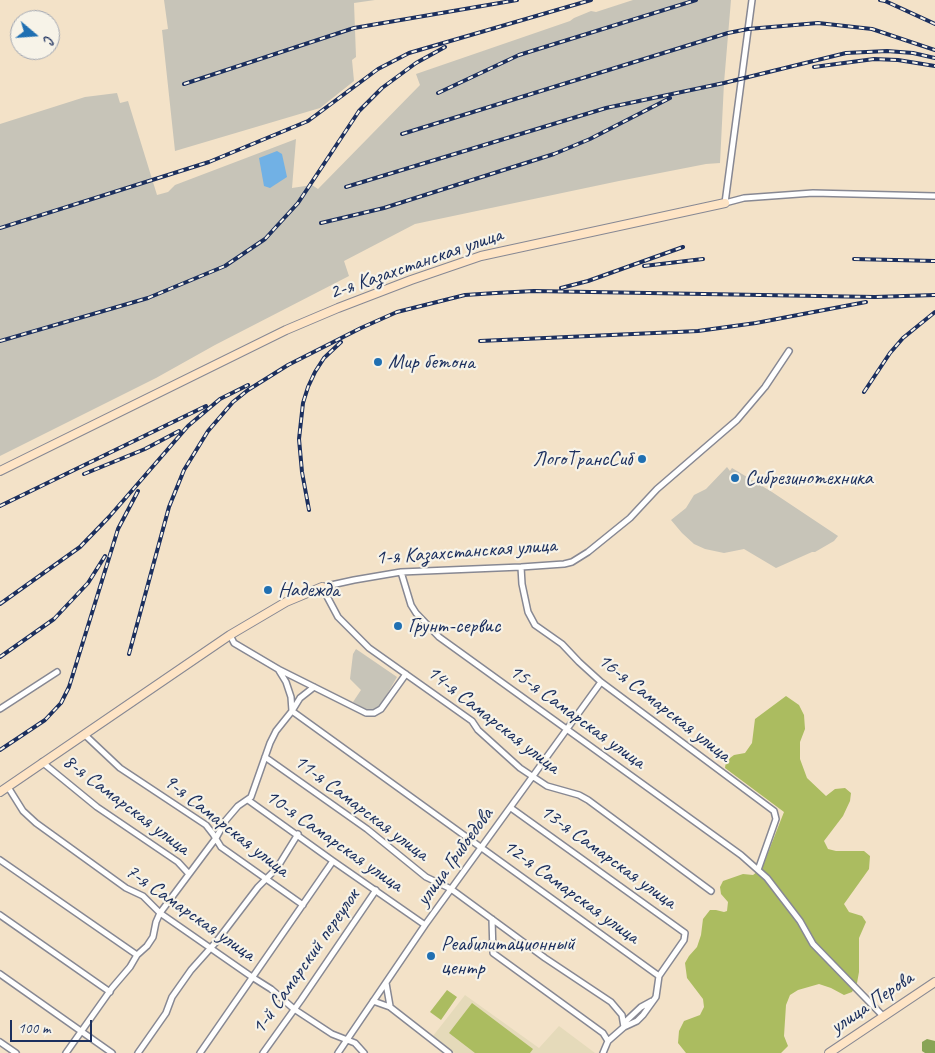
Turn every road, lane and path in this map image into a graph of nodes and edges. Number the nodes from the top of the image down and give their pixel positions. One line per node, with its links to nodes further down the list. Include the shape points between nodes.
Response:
1 (752, 0): 3 (street)
2 (935, 196): 3 (street, 2-я Казахстанская улица, via 812,193 744,198)
3 (725, 203): 5 (street, 2-я Казахстанская улица, via 481,256 411,280 286,330)
4 (789, 351): 6 (street, 1-я Казахстанская улица, via 737,420 656,489 623,524 572,562)
5 (0, 472)
6 (521, 567): 7 (street, 1-я Казахстанская улица); 13 (street, 16-я Самарская улица, via 522,584 535,625 562,644)
7 (401, 572): 8 (street, 1-я Казахстанская улица); 17 (street, 15-я Самарская улица, via 411,605 439,637)
8 (322, 588): 9 (street, 1-я Казахстанская улица, via 286,602); 12 (street, 14-я Самарская улица, via 338,617 354,634)
9 (230, 635): 10 (street, via 234,643); 18 (street, 1-я Казахстанская улица)
10 (278, 669): 14 (street); 16 (street, via 286,682)
11 (57, 672): 15 (street)
12 (406, 674): 14 (street, via 381,709 374,713 366,713); 21 (street, 14-я Самарская улица, via 472,721 478,730)
13 (601, 682): 17 (street, улица Грибоедова); 31 (street, 16-я Самарская улица, via 774,811 776,820)
14 (314, 687): 16 (street, via 300,698)
15 (0, 709)
16 (292, 712): 19 (street, via 276,731); 28 (street, 12-я Самарская улица)
17 (567, 730): 21 (street, улица Грибоедова); 31 (street, 15-я Самарская улица)
18 (84, 734): 20 (street, 1-я Казахстанская улица); 27 (street, 9-я Самарская улица, via 120,768 206,825)
19 (265, 757): 24 (street, via 254,792); 34 (street, 11-я Самарская улица, via 367,829 426,877)
20 (42, 762): 22 (street, 1-я Казахстанская улица); 32 (street, 8-я Самарская улица, via 97,807 178,862)
21 (533, 777): 25 (street, улица Грибоедова); 36 (street, 14-я Самарская улица, via 553,789 584,798)
22 (8, 787): 23 (street, 1-я Казахстанская улица); 38 (street, 7-я Самарская улица, via 23,811 36,823 126,888 143,896)
23 (0, 792)
24 (248, 800): 26 (street, 10-я Самарская улица); 27 (street, via 235,810)
25 (511, 808): 28 (street, улица Грибоедова); 45 (street, 13-я Самарская улица, via 680,928 685,934 684,940)
26 (298, 834): 30 (street, 10-я Самарская улица); 33 (street, via 278,868)
27 (216, 838): 32 (street); 33 (street, 9-я Самарская улица, via 221,847)
28 (482, 847): 34 (street, улица Грибоедова); 45 (street, 12-я Самарская улица)
29 (0, 860): 43 (street)
30 (333, 861): 35 (street, 10-я Самарская улица); 37 (street)
31 (758, 870): 53 (street, 15-я Самарская улица, via 776,887 813,944)
32 (189, 874): 38 (street)
33 (266, 879): 37 (street, 9-я Самарская улица); 42 (street)
34 (451, 889): 40 (street, 11-я Самарская улица); 41 (street, улица Грибоедова)
35 (376, 890): 41 (street, 10-я Самарская улица); 52 (street, 1-й Самарский переулок)
36 (711, 891)
37 (303, 905): 46 (street)
38 (160, 913): 42 (street, 7-я Самарская улица); 43 (street, via 153,937)
39 (0, 915): 49 (street)
40 (492, 919): 54 (street, 11-я Самарская улица, via 611,1002 618,1008); 57 (street, via 493,953 603,1033)
41 (425, 925): 47 (street, улица Грибоедова)
42 (210, 948): 46 (street, 7-я Самарская улица); 62 (street, via 172,997 166,1013)
43 (137, 955): 49 (street)
44 (0, 974): 55 (street)
45 (659, 976): 54 (street, via 653,1001 637,1021)
46 (252, 978): 52 (street, 7-я Самарская улица); 63 (street)
47 (386, 982): 50 (street, улица Грибоедова); 51 (street)
48 (935, 982): 53 (street, улица Перова)
49 (110, 992): 55 (street)
50 (373, 1001): 51 (street); 56 (street, улица Грибоедова)
51 (390, 1007): 67 (street)
52 (294, 1009): 56 (street, 7-я Самарская улица, via 332,1034); 64 (street, 1-й Самарский переулок)
53 (882, 1016): 69 (street, улица Перова)
54 (624, 1025): 57 (street)
55 (81, 1032): 60 (street); 61 (street)
56 (348, 1039): 65 (street, улица Грибоедова); 66 (street, 7-я Самарская улица)
57 (608, 1042): 68 (street)
58 (0, 1043): 59 (street)
59 (16, 1053)
60 (66, 1053)
61 (112, 1053)
62 (138, 1053)
63 (200, 1053)
64 (263, 1053)
65 (338, 1053)
66 (364, 1053)
67 (449, 1053)
68 (603, 1053)
69 (829, 1053)

